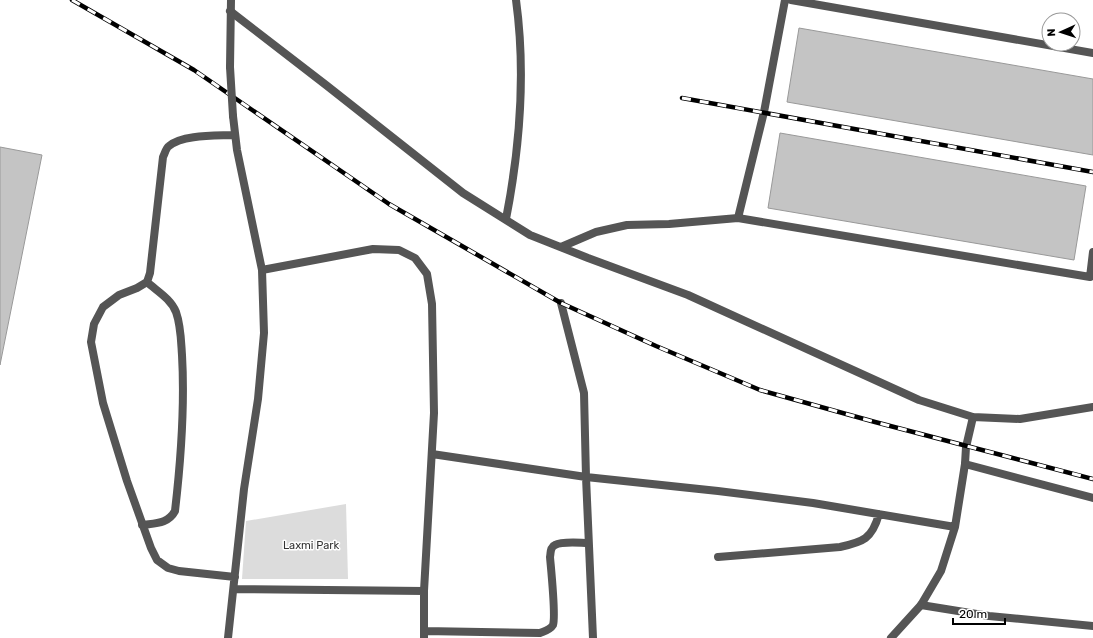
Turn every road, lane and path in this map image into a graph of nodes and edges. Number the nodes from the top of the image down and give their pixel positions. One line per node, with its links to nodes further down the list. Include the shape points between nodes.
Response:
1 (231, 0): 5 (street)
2 (516, 0): 9 (street, via 521,69 520,123 514,180)
3 (785, 0): 8 (street, via 764,112)
4 (791, 0): 6 (street)
5 (230, 11): 7 (street, bridge, via 230,67); 9 (street, via 463,193)
6 (1093, 53)
7 (235, 135): 12 (street); 13 (street, via 177,140 168,147 163,157)
8 (738, 218): 10 (street, via 627,225 596,232); 11 (street, via 1090,277)
9 (506, 219): 10 (street, via 530,235)
10 (561, 247): 16 (street, via 688,295 920,400)
11 (1093, 252)
12 (262, 270): 17 (street, via 373,249 399,250 415,258 427,274 432,304); 26 (street, via 264,333)
13 (147, 282): 22 (street, via 119,295 103,307 94,324 91,342 103,403); 22 (street, via 168,299 176,312 180,327 183,421 175,511 172,517 165,521)
14 (561, 303): 19 (street, via 584,393)
15 (1093, 407): 16 (street, via 1020,419)
16 (973, 417): 18 (street)
17 (432, 454): 19 (street); 28 (street)
18 (965, 464): 20 (street); 23 (street)
19 (586, 477): 21 (street, via 718,491); 24 (street)
20 (1093, 498)
21 (879, 514): 23 (street); 25 (street, via 875,528 867,537 855,544)
22 (142, 525): 26 (street, via 157,560 168,568)
23 (955, 527): 29 (street, via 941,571)
24 (588, 543): 31 (street, via 561,544 551,549 554,614 553,625 549,630 540,633); 33 (street)
25 (718, 557)
26 (235, 576): 27 (street)
27 (234, 589): 28 (street); 32 (street)
28 (424, 591): 31 (street)
29 (921, 605): 30 (street, via 989,616); 34 (street)
30 (1093, 626)
31 (424, 634)
32 (228, 638)
33 (593, 638)
34 (891, 638)

